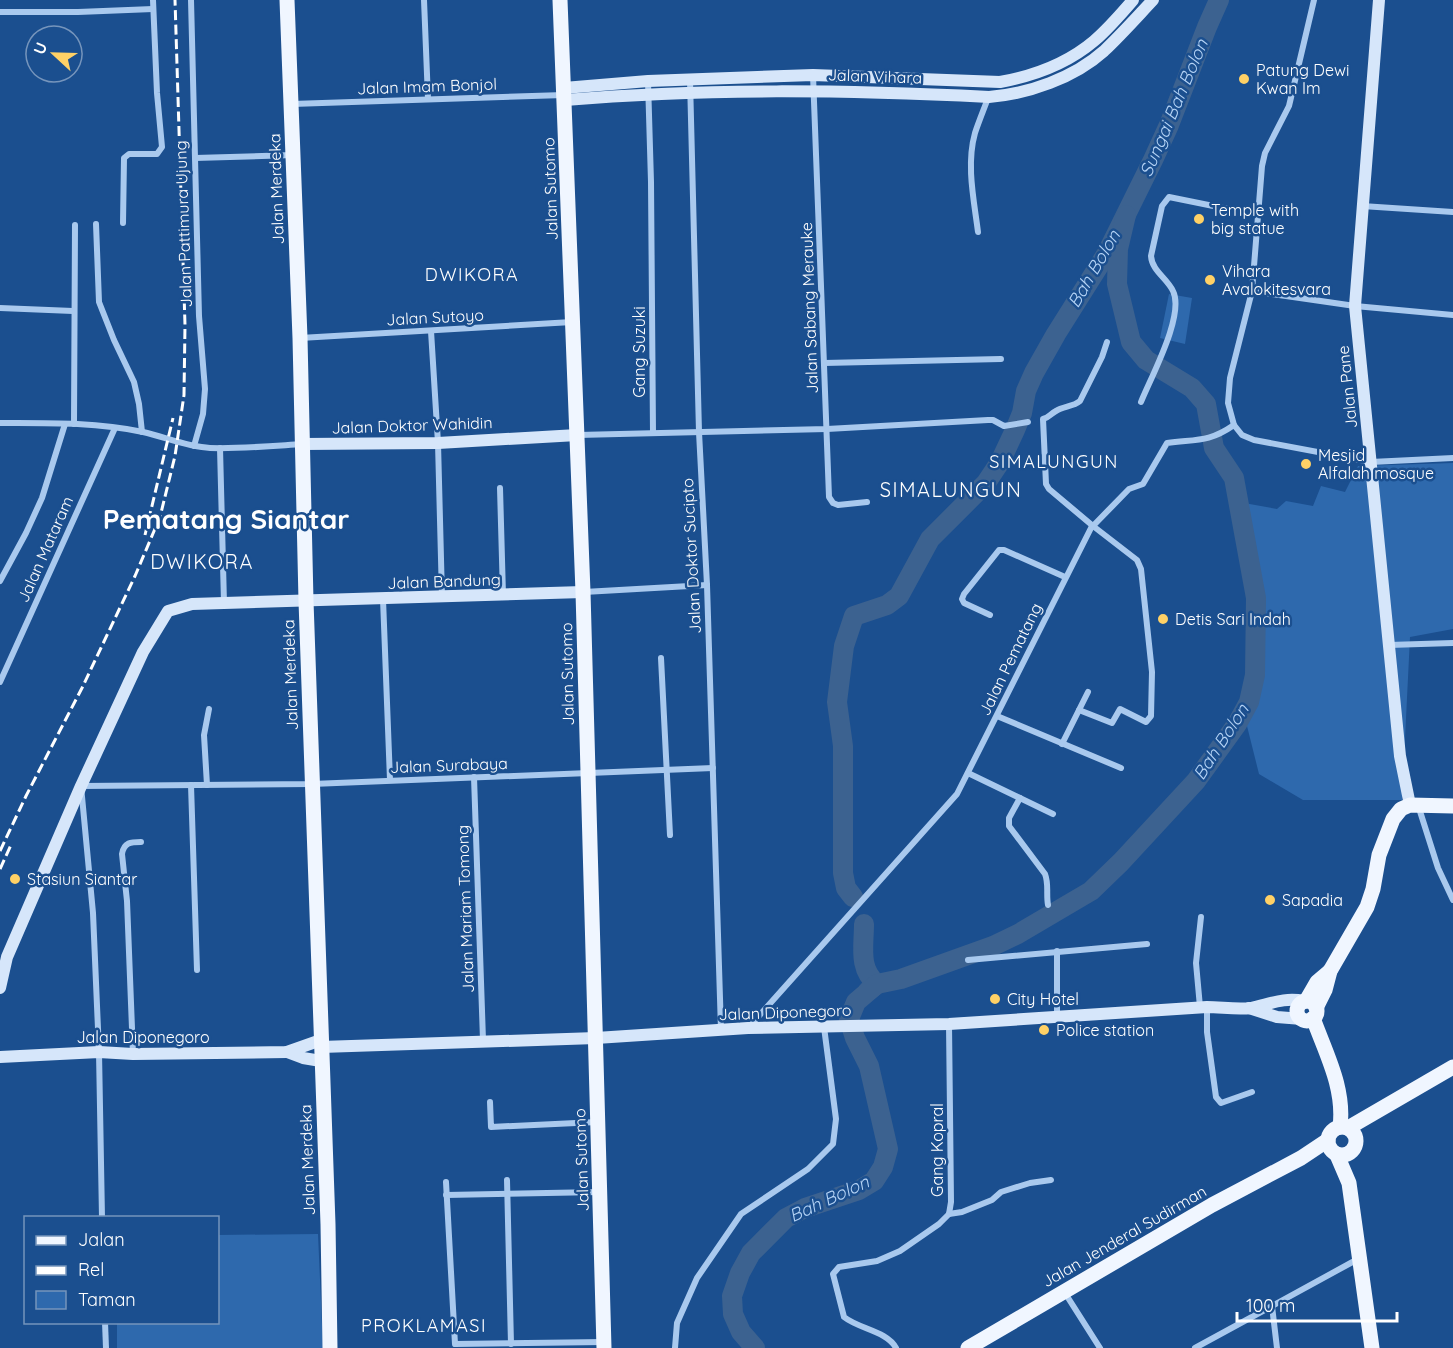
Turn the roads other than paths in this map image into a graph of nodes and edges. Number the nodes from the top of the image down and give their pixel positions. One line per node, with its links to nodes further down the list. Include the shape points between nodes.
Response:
1 (153, 0): 10 (street)
2 (191, 0): 28 (street, Jalan Pattimura Ujung)
3 (287, 0): 26 (main road, Jalan Merdeka)
4 (424, 0): 25 (street)
5 (560, 0): 21 (main road, Jalan Sutomo)
6 (1133, 0): 12 (street, Jalan Vihara)
7 (1152, 0): 13 (street, Jalan Vihara)
8 (1314, 0): 36 (street, via 1289,106 1262,166)
9 (1379, 0): 29 (street, Jalan Pane)
10 (153, 9): 11 (street); 32 (street, via 162,147 157,154 125,156)
11 (0, 12)
12 (1094, 41): 13 (street); 17 (street, Jalan Vihara, via 1046,69)
13 (1102, 52): 23 (street, Jalan Vihara, via 1051,82)
14 (813, 75): 15 (street, Jalan Vihara); 16 (street, Jalan Vihara); 19 (street, Jalan Sabang Merauke)
15 (901, 79): 17 (street, Jalan Vihara); 20 (street)
16 (690, 80): 18 (street, Jalan Vihara); 22 (street, Jalan Doktor Sucipto)
17 (1000, 82): 23 (street)
18 (648, 88): 21 (street, Jalan Vihara); 22 (street, Jalan Vihara); 57 (street, Gang Suzuki)
19 (814, 91): 20 (street, Jalan Vihara); 22 (street, Jalan Vihara); 46 (street, Jalan Sabang Merauke)
20 (900, 93): 24 (street, Jalan Vihara)
21 (565, 94): 25 (street, Jalan Imam Bonjol); 41 (main road, Jalan Sutomo)
22 (690, 94): 56 (street, Jalan Doktor Sucipto)
23 (1006, 96): 24 (street, Jalan Vihara)
24 (988, 97): 35 (street, via 972,157)
25 (428, 99): 26 (street, Jalan Imam Bonjol)
26 (291, 104): 27 (main road, Jalan Merdeka)
27 (293, 155): 28 (street); 43 (main road, Jalan Merdeka)
28 (195, 158): 61 (street, Jalan Pattimura Ujung, via 199,316 206,389)
29 (1362, 206): 31 (street); 37 (street, Jalan Pane)
30 (1238, 211): 47 (street, via 1169,197 1162,206 1151,262 1174,292 1176,305 1169,336)
31 (1453, 212)
32 (123, 223)
33 (96, 224): 55 (street, via 99,302 134,382)
34 (75, 225): 39 (street)
35 (978, 232)
36 (1252, 291): 37 (street); 52 (street, via 1230,378 1228,403)
37 (1355, 306): 40 (street); 64 (street, Jalan Pane)
38 (0, 308): 39 (street)
39 (73, 311): 51 (street)
40 (1453, 315)
41 (572, 322): 42 (street, Jalan Sutoyo); 58 (main road, Jalan Sutomo)
42 (431, 331): 43 (street, Jalan Sutoyo); 59 (street)
43 (300, 338): 60 (main road, Jalan Merdeka)
44 (1107, 342): 67 (street, via 1080,401 1043,419 1046,484)
45 (1001, 359): 46 (street)
46 (824, 363): 54 (street, Jalan Sabang Merauke)
47 (1141, 402)
48 (1028, 422): 54 (street, Jalan Doktor Wahidin, via 1004,426 993,420)
49 (0, 423): 50 (street, Jalan Doktor Wahidin)
50 (66, 424): 51 (street, Jalan Doktor Wahidin); 69 (street, via 42,498)
51 (74, 424): 53 (street, Jalan Doktor Wahidin)
52 (1234, 425): 64 (street, via 1242,435 1254,440); 67 (street, Jalan Pematang, via 1219,435 1193,442 1167,442 1143,484 1129,489)
53 (115, 428): 55 (street, Jalan Doktor Wahidin); 81 (street, Jalan Mataram)
54 (827, 429): 56 (street, Jalan Doktor Wahidin); 66 (street, Jalan Sabang Merauke, via 829,497 838,505)
55 (142, 432): 61 (street, Jalan Doktor Wahidin)
56 (699, 432): 57 (street, Jalan Doktor Wahidin); 70 (street, Jalan Doktor Sucipto)
57 (653, 433): 58 (street, Jalan Doktor Wahidin)
58 (577, 435): 59 (street, Jalan Doktor Wahidin); 71 (main road, Jalan Sutomo)
59 (438, 442): 60 (street, Jalan Doktor Wahidin); 73 (street)
60 (302, 444): 62 (street, Jalan Doktor Wahidin); 75 (main road, Jalan Merdeka)
61 (194, 446): 62 (street, Jalan Doktor Wahidin)
62 (220, 448): 76 (street)
63 (1453, 458): 64 (street)
64 (1371, 462): 79 (street, Jalan Pane)
65 (500, 488): 72 (street)
66 (867, 502)
67 (1093, 526): 68 (street, Jalan Pematang); 84 (street, via 1137,560 1141,569 1152,672 1151,716 1146,722 1121,709 1112,723)
68 (1065, 577): 77 (street, via 999,550 962,599); 85 (street, Jalan Pematang)
69 (0, 581)
70 (706, 585): 71 (street); 87 (street, Jalan Doktor Sucipto)
71 (583, 592): 72 (street, Jalan Bandung); 91 (main road, Jalan Sutomo)
72 (503, 596): 73 (street, Jalan Bandung)
73 (442, 598): 74 (street, Jalan Bandung)
74 (383, 599): 75 (street, Jalan Bandung); 93 (street)
75 (306, 602): 76 (street, Jalan Bandung); 94 (main road, Jalan Merdeka)
76 (224, 603): 97 (street, Jalan Bandung, via 192,604 168,611 143,652)
77 (990, 615)
78 (1453, 643): 79 (street)
79 (1388, 645): 99 (street, Jalan Pane, via 1400,756)
80 (661, 658): 89 (street)
81 (0, 682)
82 (1088, 692): 84 (street)
83 (209, 709): 96 (street, via 204,735)
84 (1079, 710): 86 (street)
85 (997, 716): 86 (street); 90 (street, Jalan Pematang)
86 (1062, 744): 88 (street)
87 (712, 768): 89 (street, Jalan Surabaya); 119 (street, Jalan Doktor Sucipto)
88 (1121, 768)
89 (665, 770): 91 (street, Jalan Surabaya); 102 (street)
90 (968, 773): 98 (street); 118 (street, Jalan Pematang, via 950,803)
91 (587, 774): 92 (street, Jalan Surabaya); 120 (main road, Jalan Sutomo)
92 (474, 777): 93 (street, Jalan Surabaya); 121 (street, Jalan Mariam Tomong)
93 (390, 780): 94 (street, Jalan Surabaya)
94 (312, 784): 96 (street, Jalan Surabaya); 122 (main road, Jalan Merdeka)
95 (191, 785): 96 (street, Jalan Surabaya); 97 (street, Jalan Surabaya); 110 (street)
96 (207, 785)
97 (81, 786): 111 (street, via 7,957); 123 (street, via 93,913)
98 (1020, 798): 101 (street); 105 (street, via 1009,826 1045,874)
99 (1413, 805): 100 (main road); 104 (street); 114 (main road, via 1393,819 1379,855 1367,907 1330,971 1317,982)
100 (1453, 806)
101 (1053, 814)
102 (670, 835)
103 (141, 842): 125 (street, via 127,844 122,854)
104 (1453, 900)
105 (1048, 905)
106 (1201, 917): 112 (street, via 1196,963)
107 (1147, 944): 108 (street)
108 (1057, 951): 109 (street); 115 (street)
109 (968, 960)
110 (197, 970)
111 (0, 988)
112 (1203, 1007): 113 (street, Jalan Diponegoro); 115 (street, Jalan Diponegoro); 128 (street, via 1216,1097 1221,1103)
113 (1249, 1008): 114 (street, via 1277,1017); 114 (street, via 1290,999)
114 (1308, 1009): 131 (main road, via 1338,1086)
115 (1057, 1017): 116 (street, Jalan Diponegoro)
116 (949, 1024): 117 (street, Jalan Diponegoro); 139 (street, Gang Kopral)
117 (827, 1027): 118 (street, Jalan Diponegoro); 149 (street, via 836,1119 833,1144 808,1169 741,1214 697,1278 677,1323)
118 (748, 1028): 119 (street, Jalan Diponegoro)
119 (721, 1031): 120 (street, Jalan Diponegoro)
120 (596, 1038): 121 (street, Jalan Diponegoro); 130 (main road, Jalan Sutomo)
121 (483, 1040): 122 (street, Jalan Diponegoro)
122 (321, 1049): 124 (street, Jalan Diponegoro); 124 (street, Jalan Diponegoro, via 303,1058); 148 (main road, Jalan Merdeka)
123 (99, 1052): 125 (street, Jalan Diponegoro); 126 (street, Jalan Diponegoro); 140 (street)
124 (287, 1052): 125 (street, Jalan Diponegoro)
125 (133, 1054)
126 (0, 1057)
127 (1453, 1067): 131 (main road)
128 (1252, 1092)
129 (490, 1102): 130 (street, via 491,1126)
130 (597, 1122): 136 (main road, Jalan Sutomo)
131 (1344, 1128): 132 (main road, via 1332,1132); 132 (main road, via 1356,1138 1355,1147)
132 (1337, 1150): 141 (main road, via 1349,1183); 142 (main road, Jalan Jenderal Sudirman, via 1301,1158)
133 (507, 1180): 137 (street)
134 (1051, 1180): 139 (street, via 1001,1192 992,1200)
135 (446, 1182): 138 (street)
136 (600, 1192): 137 (street); 146 (main road, Jalan Sutomo)
137 (507, 1194): 138 (street); 145 (street)
138 (446, 1195): 145 (street, via 455,1344)
139 (950, 1214): 150 (street, Gang Kopral, via 900,1251 834,1271 844,1317 892,1340)
140 (102, 1216)
141 (1360, 1258): 143 (street); 155 (main road)
142 (1064, 1292): 151 (main road, Jalan Jenderal Sudirman); 152 (street)
143 (1272, 1306): 153 (street); 154 (street)
144 (105, 1324): 147 (street)
145 (512, 1344): 146 (street)
146 (604, 1345)
147 (106, 1348)
148 (330, 1348)
149 (675, 1348)
150 (896, 1348)
151 (968, 1348)
152 (1100, 1348)
153 (1195, 1348)
154 (1277, 1348)
155 (1372, 1348)

